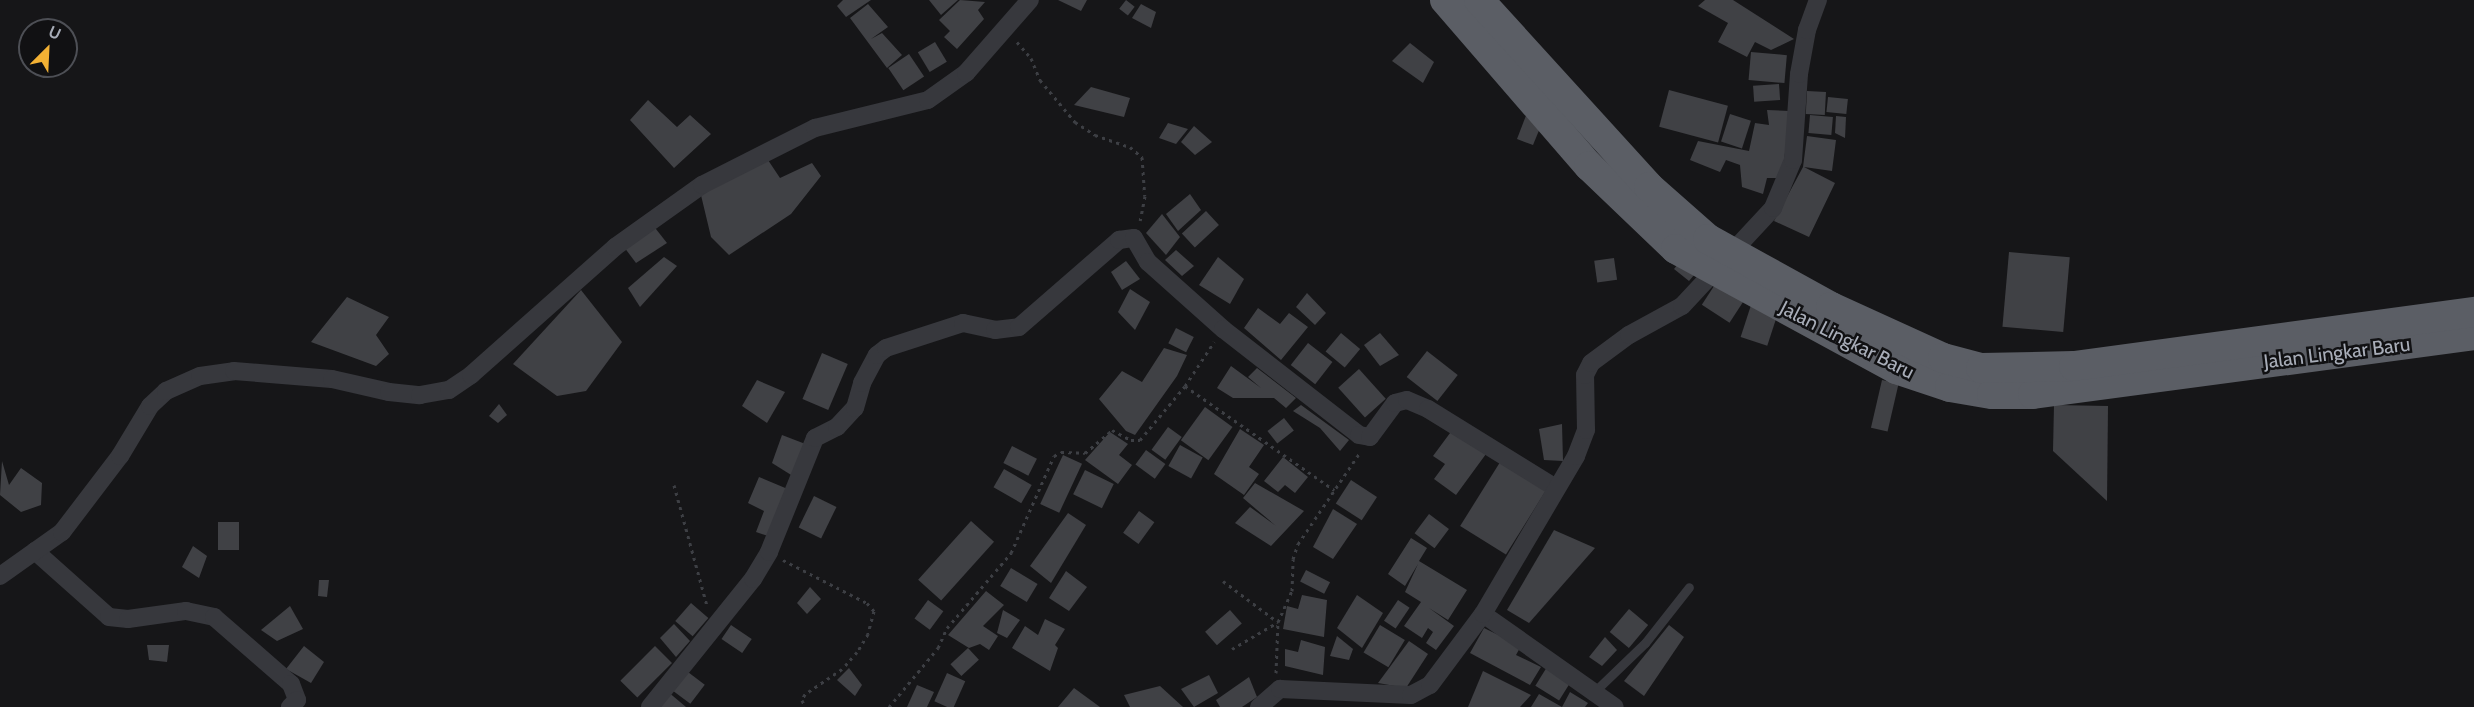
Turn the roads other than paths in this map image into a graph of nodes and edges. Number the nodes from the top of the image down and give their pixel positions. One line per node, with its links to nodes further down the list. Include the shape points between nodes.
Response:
1 (1030, 0): 9 (street, via 966,73 928,100 815,128 702,185 615,247 449,390 420,395 332,379 234,371 200,376 166,391 150,406 120,456 62,532)
2 (1445, 0): 5 (highway, Jalan Lingkar Baru, via 1589,166 1676,249)
3 (1479, 0): 5 (highway, Jalan Lingkar Baru, via 1649,187 1708,239)
4 (1818, 0): 5 (street, via 1807,30 1799,74 1793,160 1773,208)
5 (1722, 263): 6 (highway, Jalan Lingkar Baru, via 1943,358 1981,368 2074,366); 7 (highway, Jalan Lingkar Baru, via 1896,369 1950,387 1992,394 2069,390); 8 (street, via 1682,306 1629,335 1591,363 1585,375 1586,430 1576,456)
6 (2474, 312)
7 (2474, 335)
8 (1556, 488): 12 (street); 15 (street, via 1407,400 1395,403 1370,437 1349,429 1223,329 1148,262 1134,238 1119,240 1019,327 995,330 963,323 886,348 877,355 862,383 855,408 837,427 815,438 769,552 714,631)
9 (35, 551): 10 (street); 14 (street, via 109,617 128,619 186,611 214,617 291,684 297,700)
10 (0, 576)
11 (1689, 587): 13 (lane, via 1645,643)
12 (1483, 614): 13 (street); 16 (street, via 1430,685 1417,694 1280,689)
13 (1594, 692): 17 (street)
14 (290, 707)
15 (650, 707)
16 (1259, 707)
17 (1615, 707)

